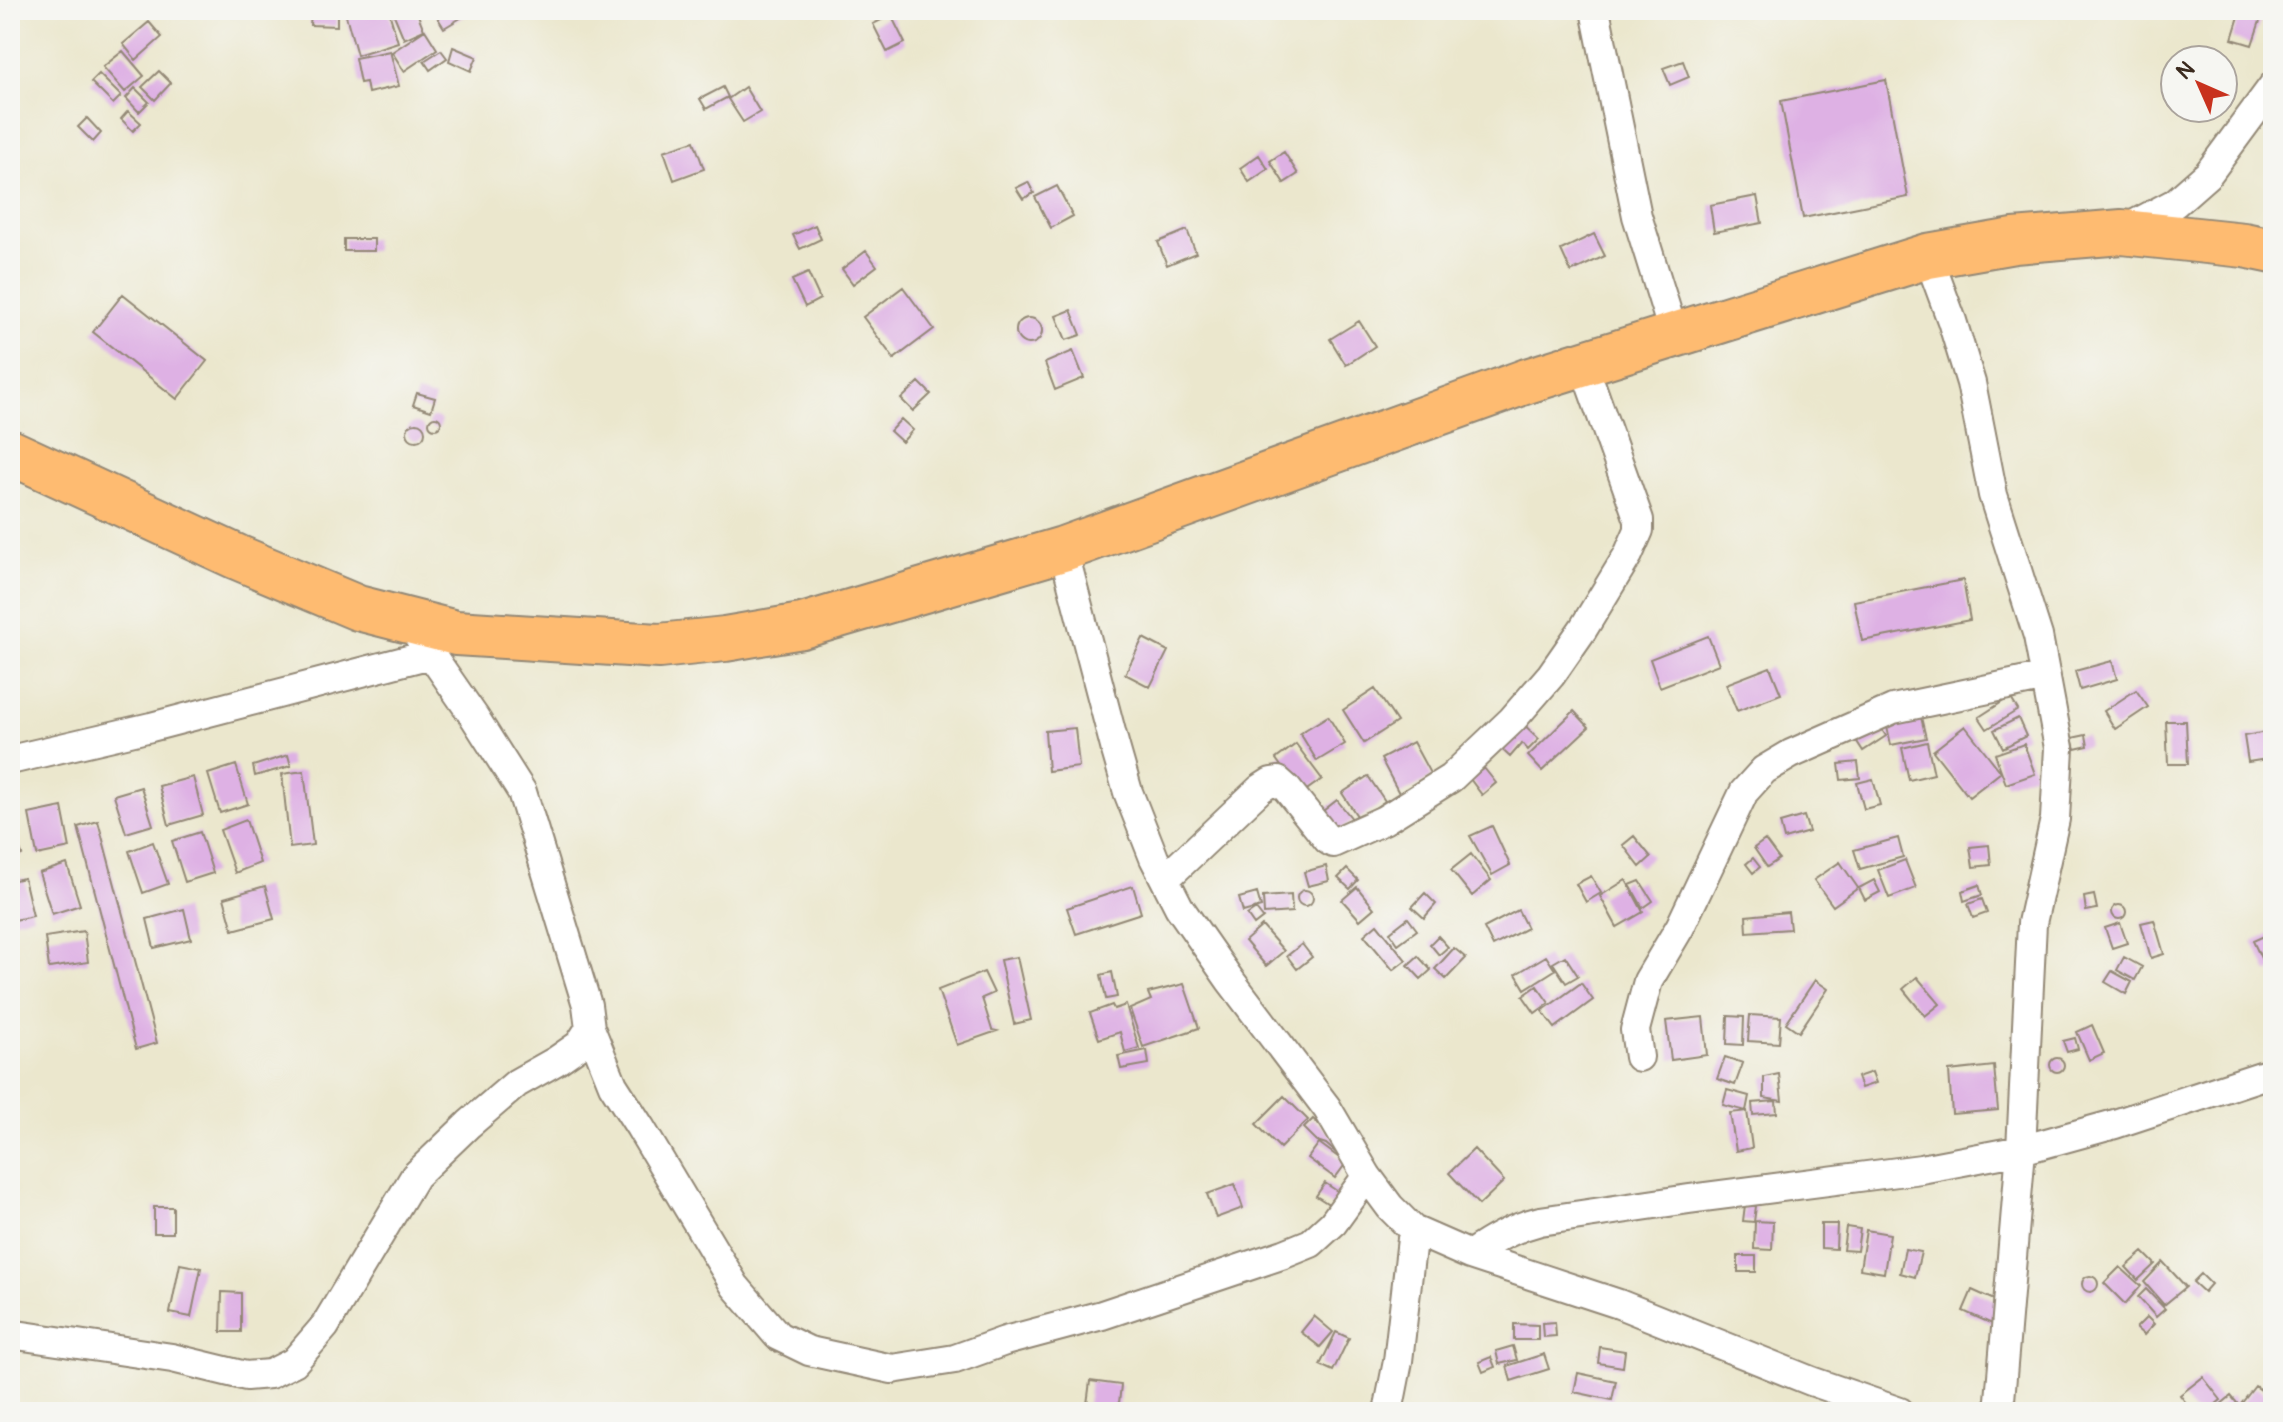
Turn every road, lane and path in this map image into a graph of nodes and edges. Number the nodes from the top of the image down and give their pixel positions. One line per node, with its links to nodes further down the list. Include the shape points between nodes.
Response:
1 (1595, 10): 6 (street, via 1637,216)
2 (2273, 86): 3 (street, via 2208,174 2175,203)
3 (2122, 232): 4 (main road); 5 (main road, via 2014,241)
4 (2273, 251)
5 (1928, 256): 6 (main road); 11 (street, via 1971,383 1993,495)
6 (1674, 335): 7 (main road)
7 (1583, 363): 9 (main road); 13 (street, via 1639,530 1551,675 1451,778 1384,820 1333,843 1287,789 1271,782)
8 (10, 452): 10 (main road)
9 (1063, 549): 10 (main road, via 802,626 725,639 659,646 456,633); 13 (street, via 1128,792)
10 (420, 638): 12 (street, via 151,727); 14 (street, via 522,792)
11 (2046, 677): 15 (street, via 1893,709 1764,770 1744,792 1680,927 1648,981 1635,1030); 17 (street, via 2059,748 2055,819 2032,923)
12 (10, 760)
13 (1159, 868): 18 (street, via 1179,907 1327,1108)
14 (590, 1028): 18 (street, via 613,1085 735,1286 778,1336 809,1351 892,1369 955,1359 1284,1254 1311,1243 1333,1223); 21 (street, via 579,1045 517,1083 415,1176 325,1326 294,1362 270,1374 246,1376 172,1358)
15 (1639, 1057)
16 (2273, 1072): 17 (street)
17 (2021, 1150): 20 (street, via 1921,1169 1540,1221 1496,1237); 24 (street)
18 (1367, 1176): 19 (street)
19 (1413, 1230): 20 (street); 22 (street)
20 (1470, 1255): 23 (street, via 1619,1304)
21 (10, 1334)
22 (1388, 1412)
23 (1900, 1412)
24 (1999, 1412)

